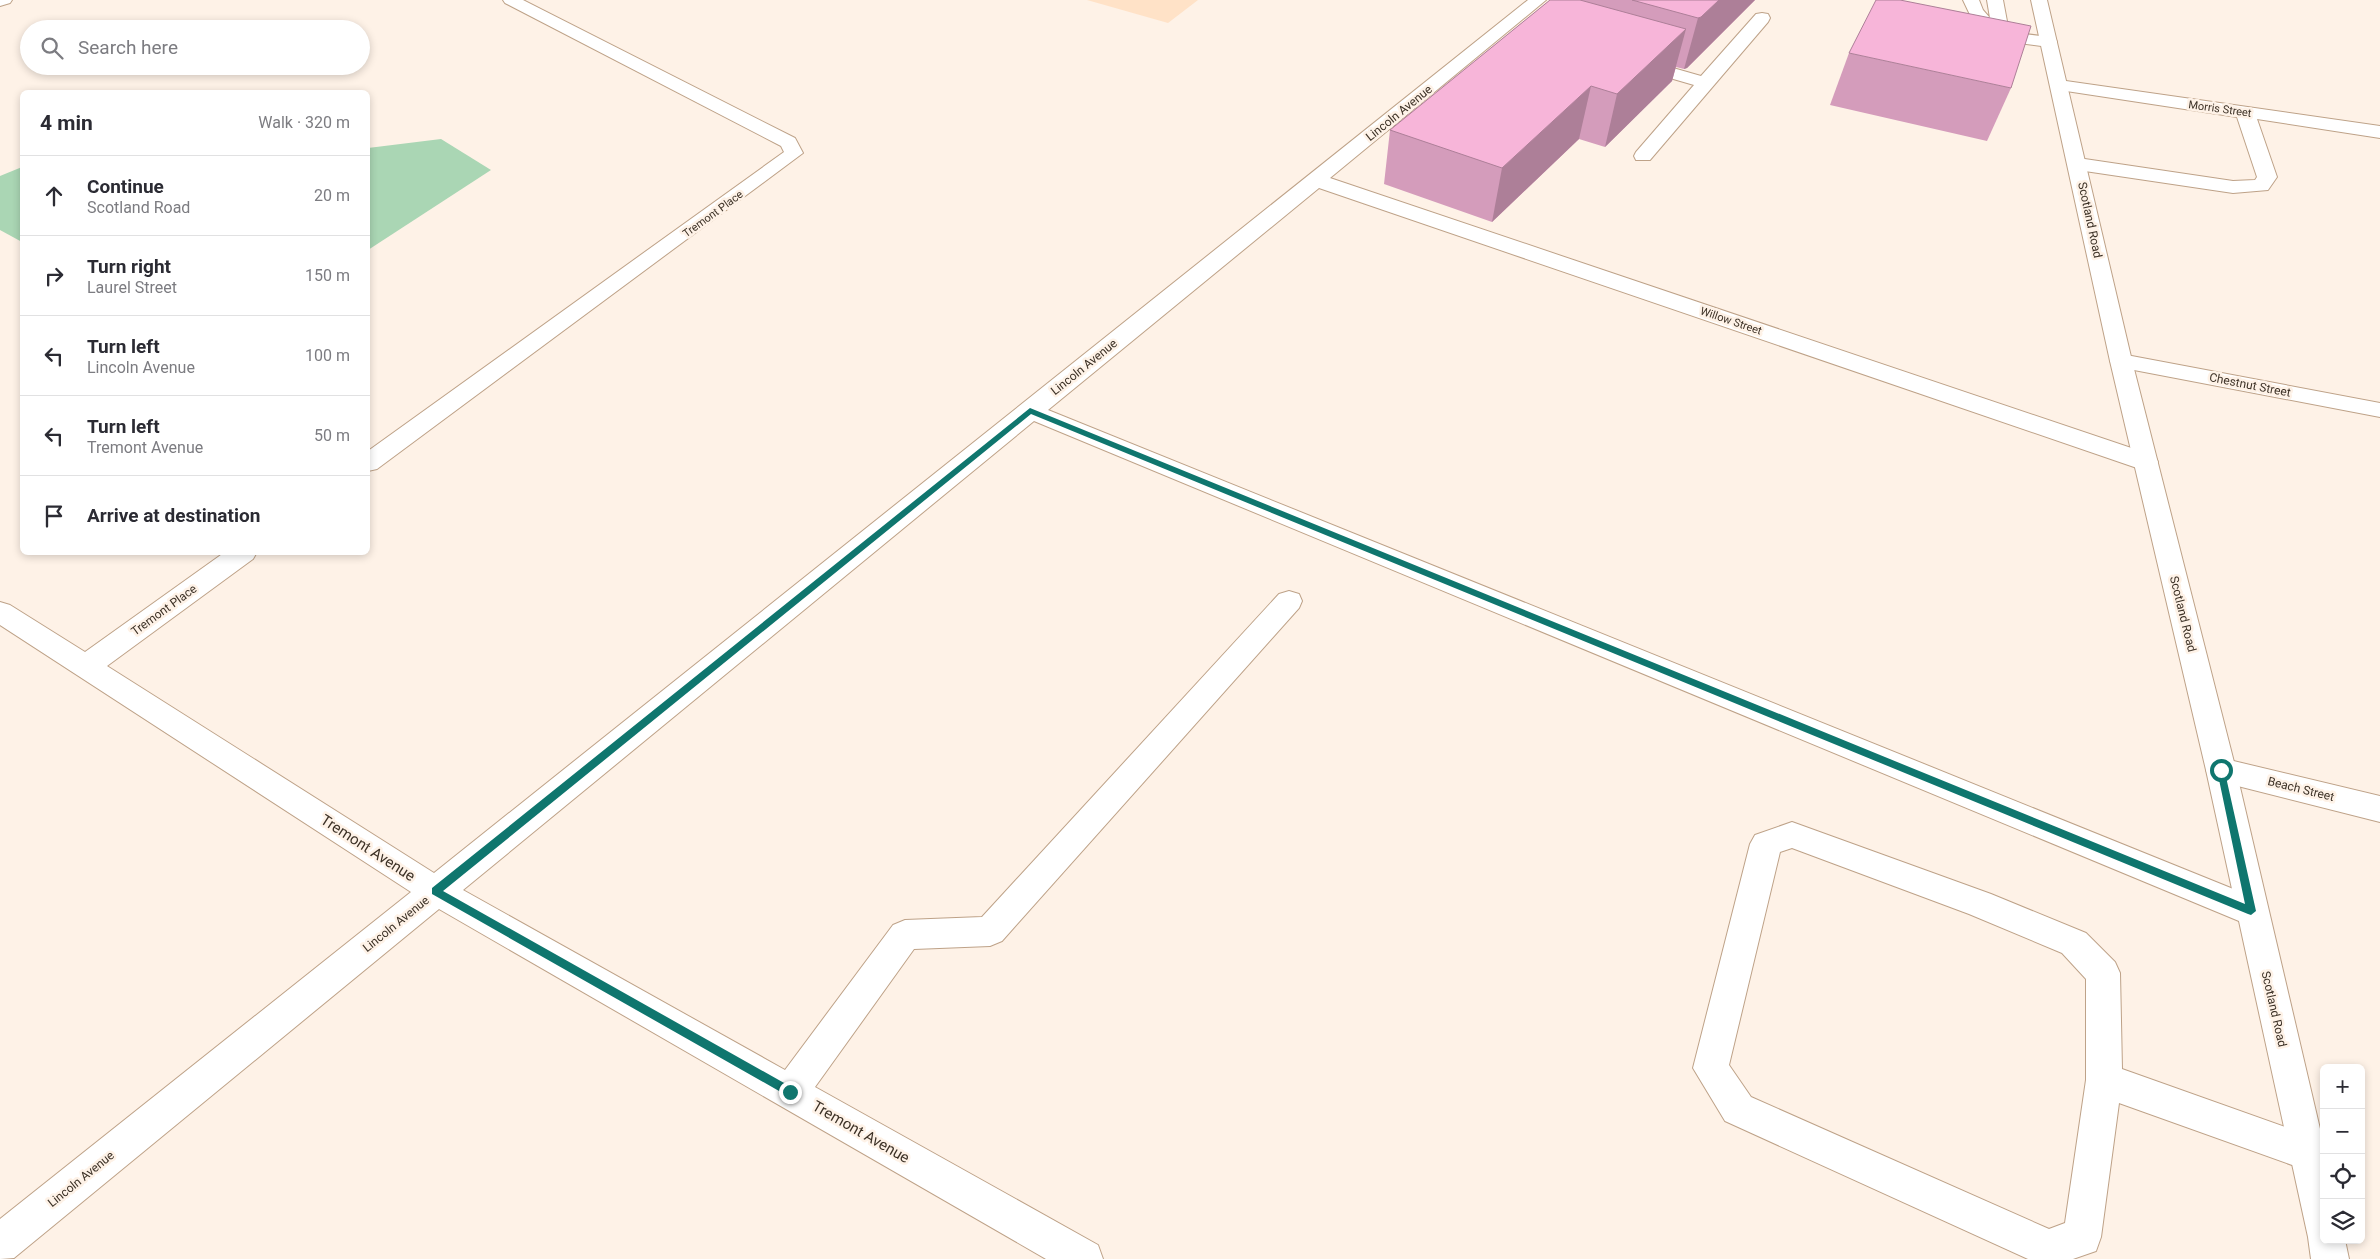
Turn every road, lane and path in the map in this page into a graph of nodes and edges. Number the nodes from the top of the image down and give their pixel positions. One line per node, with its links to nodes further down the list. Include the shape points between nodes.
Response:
1 (4, 0): 7 (street)
2 (511, 0): 22 (street, Tremont Place, via 788,142 794,154)
3 (1538, 0): 18 (street, Lincoln Avenue, via 1516,28)
4 (1971, 0): 9 (street, via 1981,19)
5 (1995, 0): 9 (street)
6 (2039, 0): 10 (street, Scotland Road)
7 (0, 1)
8 (1762, 18): 12 (street)
9 (2001, 36): 10 (street)
10 (2049, 42): 13 (street, Scotland Road)
11 (1620, 58): 12 (street)
12 (1705, 83): 16 (street)
13 (2059, 85): 14 (street, Morris Street); 17 (street, Scotland Road)
14 (2245, 112): 15 (street, Morris Street); 17 (street, via 2267,177 2261,186 2233,187)
15 (2380, 132)
16 (1643, 156)
17 (2078, 164): 19 (street, Scotland Road)
18 (1316, 180): 21 (street, Lincoln Avenue); 23 (street, Willow Street)
19 (2120, 361): 20 (street, Chestnut Street); 23 (street, Scotland Road)
20 (2380, 410)
21 (1030, 411): 30 (street, Lincoln Avenue); 31 (street)
22 (370, 462)
23 (2146, 462): 28 (street, Scotland Road)
24 (240, 555): 27 (street, Tremont Place)
25 (1289, 601): 33 (street, via 990,931 904,934)
26 (0, 612): 27 (street, Tremont Avenue)
27 (85, 667): 30 (street, Tremont Avenue)
28 (2221, 770): 29 (street, Beach Street); 31 (street, Scotland Road)
29 (2380, 809)
30 (436, 891): 33 (street, Tremont Avenue); 36 (street, Lincoln Avenue)
31 (2251, 911): 34 (street, Scotland Road)
32 (2104, 1080): 32 (street, via 2102,973 2074,943 1980,904 1792,835 1766,844 1711,1068 1738,1109 2048,1248 2082,1237); 34 (street)
33 (790, 1092): 38 (street, Tremont Avenue)
34 (2306, 1152): 35 (street, Scotland Road)
35 (2320, 1212)
36 (0, 1244)
37 (2327, 1244): 39 (street)
38 (1084, 1259)
39 (2330, 1259)

